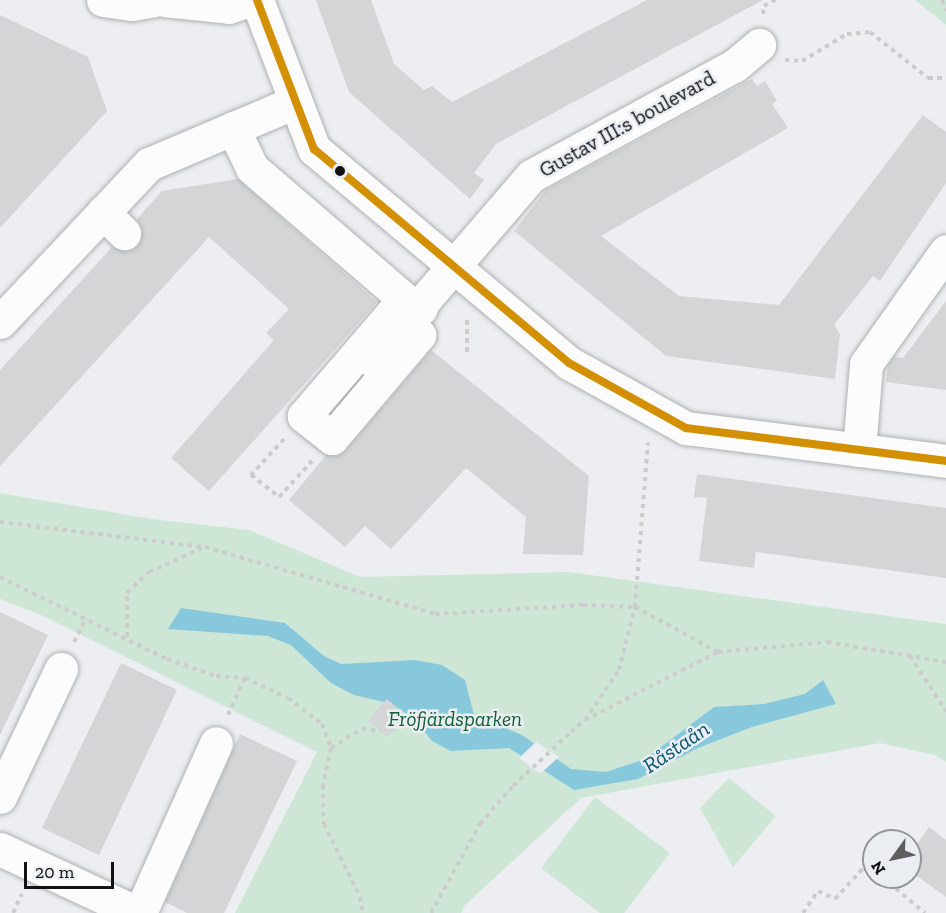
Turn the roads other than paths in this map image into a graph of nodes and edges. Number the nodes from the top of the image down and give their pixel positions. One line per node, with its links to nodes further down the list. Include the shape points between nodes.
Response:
1 (103, 0): 2 (street, via 132,4)
2 (154, 0)
3 (164, 0): 4 (street, via 229,7)
4 (249, 0)
5 (257, 0): 7 (street)
6 (759, 45): 10 (street, Gustav III:s boulevard, via 734,66 531,176)
7 (294, 103): 8 (street); 10 (street, via 314,149)
8 (232, 128): 11 (street, via 252,168 416,308); 12 (street, via 149,164 114,222)
9 (946, 251): 14 (street, via 866,364)
10 (455, 266): 11 (street, Gustav III:s boulevard); 14 (street, via 569,363 687,428)
11 (415, 317): 11 (street, via 419,335 332,438 304,416 393,312); 13 (street, Gustav III:s boulevard)
12 (0, 322)
13 (377, 365)
14 (859, 450): 15 (street)
15 (946, 461)
16 (61, 669): 18 (street)
17 (216, 743): 20 (street)
18 (0, 797)
19 (0, 849): 20 (street)
20 (139, 913)

